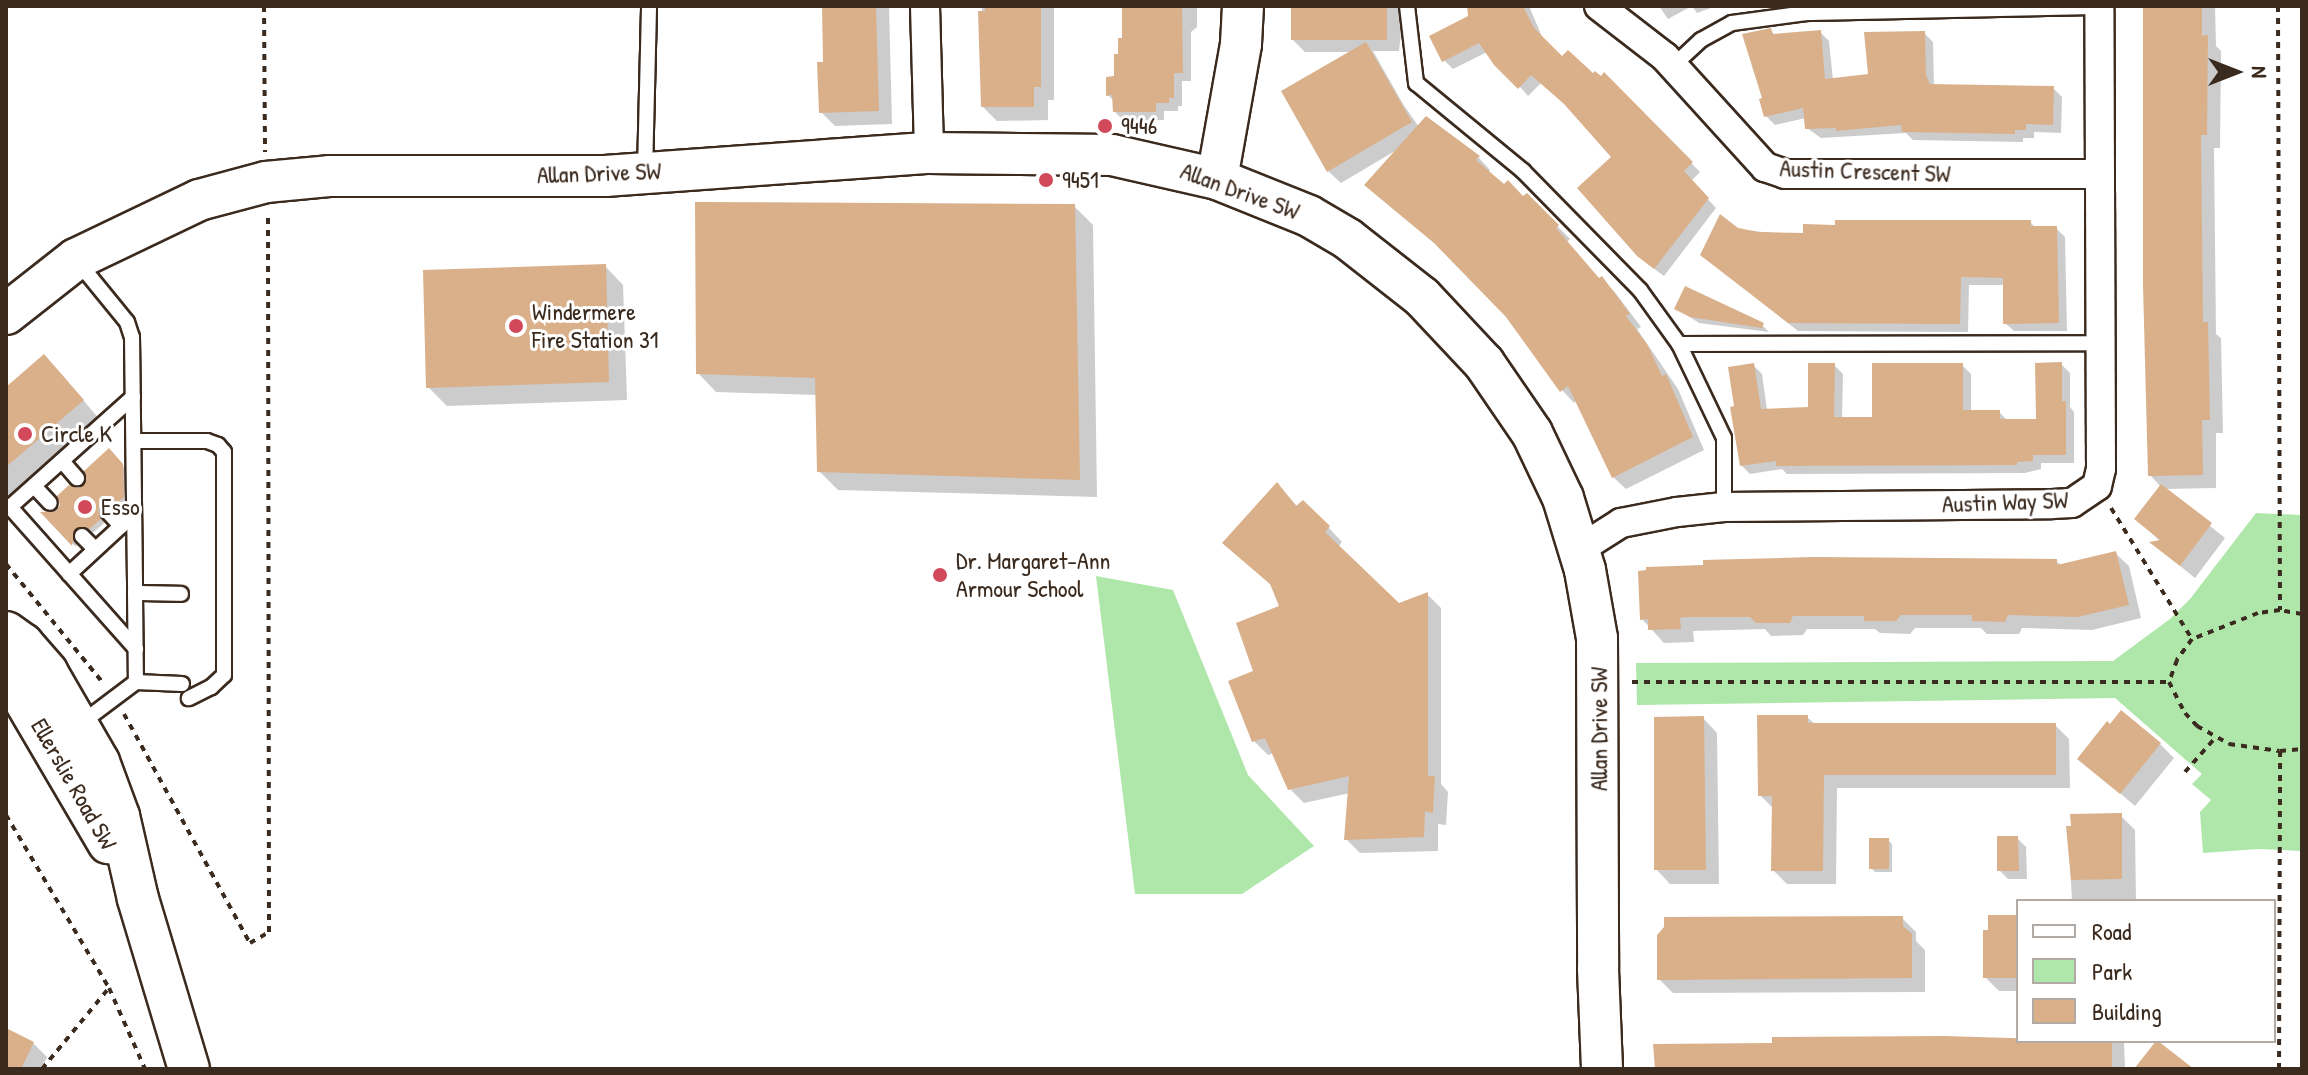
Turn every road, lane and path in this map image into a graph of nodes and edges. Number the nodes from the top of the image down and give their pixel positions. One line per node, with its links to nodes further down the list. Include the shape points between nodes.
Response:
1 (264, 6): 14 (path)
2 (649, 6): 11 (lane)
3 (925, 6): 10 (street)
4 (1243, 6): 13 (street)
5 (1407, 6): 18 (lane, via 1416,83 1523,171 1640,290)
6 (1599, 6): 9 (street, Austin Crescent SW)
7 (2099, 6): 9 (lane, via 1806,13 1732,23 1701,40); 12 (street, Austin Way SW)
8 (2278, 6): 36 (path)
9 (1673, 66): 12 (street, Austin Crescent SW, via 1765,167 1785,174)
10 (929, 153): 11 (street, Allan Drive SW); 13 (street, Allan Drive SW, via 1112,155)
11 (645, 173): 14 (street, Allan Drive SW, via 329,176)
12 (2100, 174): 17 (street, Austin Way SW)
13 (1217, 179): 32 (street, Allan Drive SW, via 1309,216 1348,239 1422,297 1484,363 1532,433)
14 (266, 182): 15 (street, Allan Drive SW, via 199,200)
15 (76, 259): 16 (street, Allan Drive SW); 19 (lane, via 127,322)
16 (6, 314)
17 (2101, 343): 18 (lane); 24 (street, Austin Way SW)
18 (1679, 344): 26 (lane, via 1724,438)
19 (133, 397): 20 (lane); 21 (lane)
20 (134, 441): 28 (lane); 46 (lane, via 207,441 224,452 224,675)
21 (62, 461): 22 (lane); 23 (lane)
22 (77, 478)
23 (34, 486): 25 (lane); 33 (lane, via 10,507)
24 (2097, 486): 26 (street, Austin Way SW, via 2072,503); 39 (path)
25 (50, 503)
26 (1724, 507): 32 (street, Austin Way SW, via 1621,523)
27 (108, 512): 29 (lane)
28 (134, 513): 29 (lane); 34 (lane)
29 (121, 526): 31 (lane)
30 (82, 536): 31 (lane)
31 (95, 549): 33 (lane)
32 (1580, 549): 58 (street, Allan Drive SW, via 1597,638 1600,688)
33 (69, 574): 40 (lane)
34 (135, 593): 35 (lane); 40 (lane)
35 (181, 594)
36 (2280, 610): 37 (path); 39 (path, via 2233,620)
37 (2302, 614)
38 (6, 632): 47 (street, Ellerslie Road SW, via 47,672)
39 (2192, 639): 44 (path)
40 (136, 649): 42 (lane)
41 (6, 669): 53 (street, Ellerslie Road SW)
42 (136, 682): 45 (lane); 47 (lane)
43 (1632, 682): 44 (path)
44 (2169, 682): 48 (path, via 2185,713)
45 (182, 684)
46 (189, 698)
47 (80, 724): 53 (street, Ellerslie Road SW, via 119,816)
48 (2216, 737): 50 (path, via 2229,744); 51 (path)
49 (2302, 749): 50 (path)
50 (2280, 751): 59 (path)
51 (2185, 772)
52 (6, 815): 54 (path)
53 (138, 899): 57 (street, Ellerslie Road SW)
54 (109, 988): 55 (path); 56 (path)
55 (42, 1069)
56 (145, 1069)
57 (189, 1069)
58 (1602, 1069)
59 (2279, 1069)

